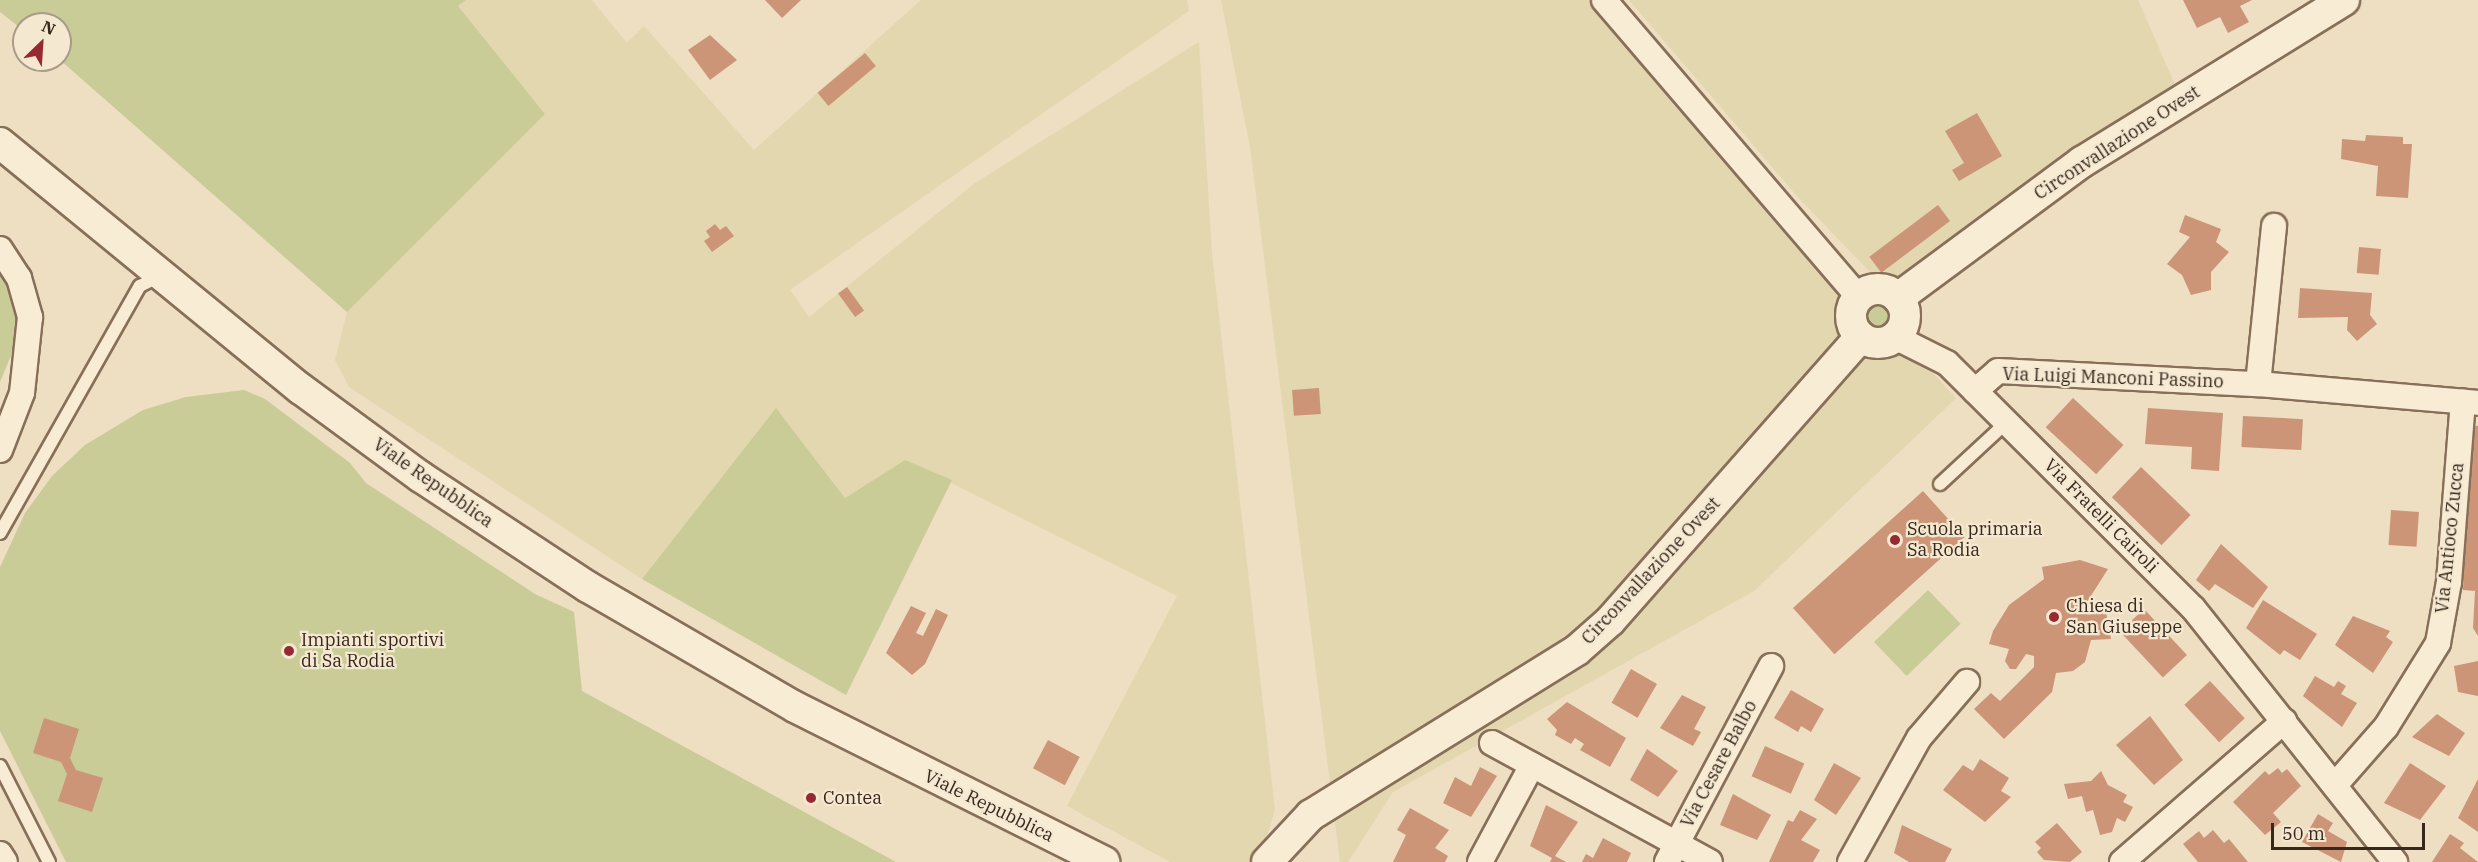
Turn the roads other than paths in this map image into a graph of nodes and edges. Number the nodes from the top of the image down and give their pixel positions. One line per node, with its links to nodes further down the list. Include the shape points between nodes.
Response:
1 (1604, 0): 7 (street)
2 (2343, 0): 8 (street, Circonvallazione Ovest, via 2082,162)
3 (0, 143): 6 (street, Viale Repubblica)
4 (2274, 226): 11 (street)
5 (0, 249): 15 (street, via 19,278 30,317 22,393)
6 (160, 276): 17 (lane, via 140,286); 24 (street, Viale Repubblica, via 421,477 578,580)
7 (1859, 297): 8 (street, via 1875,289); 9 (street, via 1851,314)
8 (1898, 298): 10 (street, via 1905,315)
9 (1860, 337): 10 (street, via 1878,343); 26 (street, Circonvallazione Ovest, via 1577,651)
10 (1895, 337): 12 (street, Via Fratelli Cairoli, via 1947,363)
11 (2258, 384): 12 (street, Via Luigi Manconi Passino, via 1998,371); 13 (street, Via Luigi Manconi Passino)
12 (1975, 391): 14 (street, Via Fratelli Cairoli)
13 (2470, 402): 25 (street, Via Antioco Zucca, via 2450,582 2438,643 2386,727)
14 (2007, 422): 16 (lane); 20 (street, Via Fratelli Cairoli, via 2193,608)
15 (0, 450)
16 (1940, 484)
17 (0, 532)
18 (1771, 666): 27 (street, Via Cesare Balbo)
19 (1967, 682): 38 (street, via 1919,738)
20 (2284, 721): 25 (street, Via Fratelli Cairoli); 39 (street)
21 (1492, 743): 22 (street)
22 (1532, 765): 27 (street); 36 (street)
23 (0, 766): 31 (lane)
24 (906, 766): 32 (street, Viale Repubblica); 33 (street, Viale Repubblica)
25 (2335, 785): 29 (street, Via Fratelli Cairoli)
26 (1307, 820): 34 (street, Circonvallazione Ovest); 35 (street)
27 (1672, 853): 37 (street)
28 (0, 854): 30 (street)
29 (2388, 860)
30 (6, 862)
31 (49, 862)
32 (1058, 862)
33 (1104, 862)
34 (1267, 862)
35 (1288, 862)
36 (1480, 862)
37 (1710, 862)
38 (1850, 862)
39 (2122, 862)

